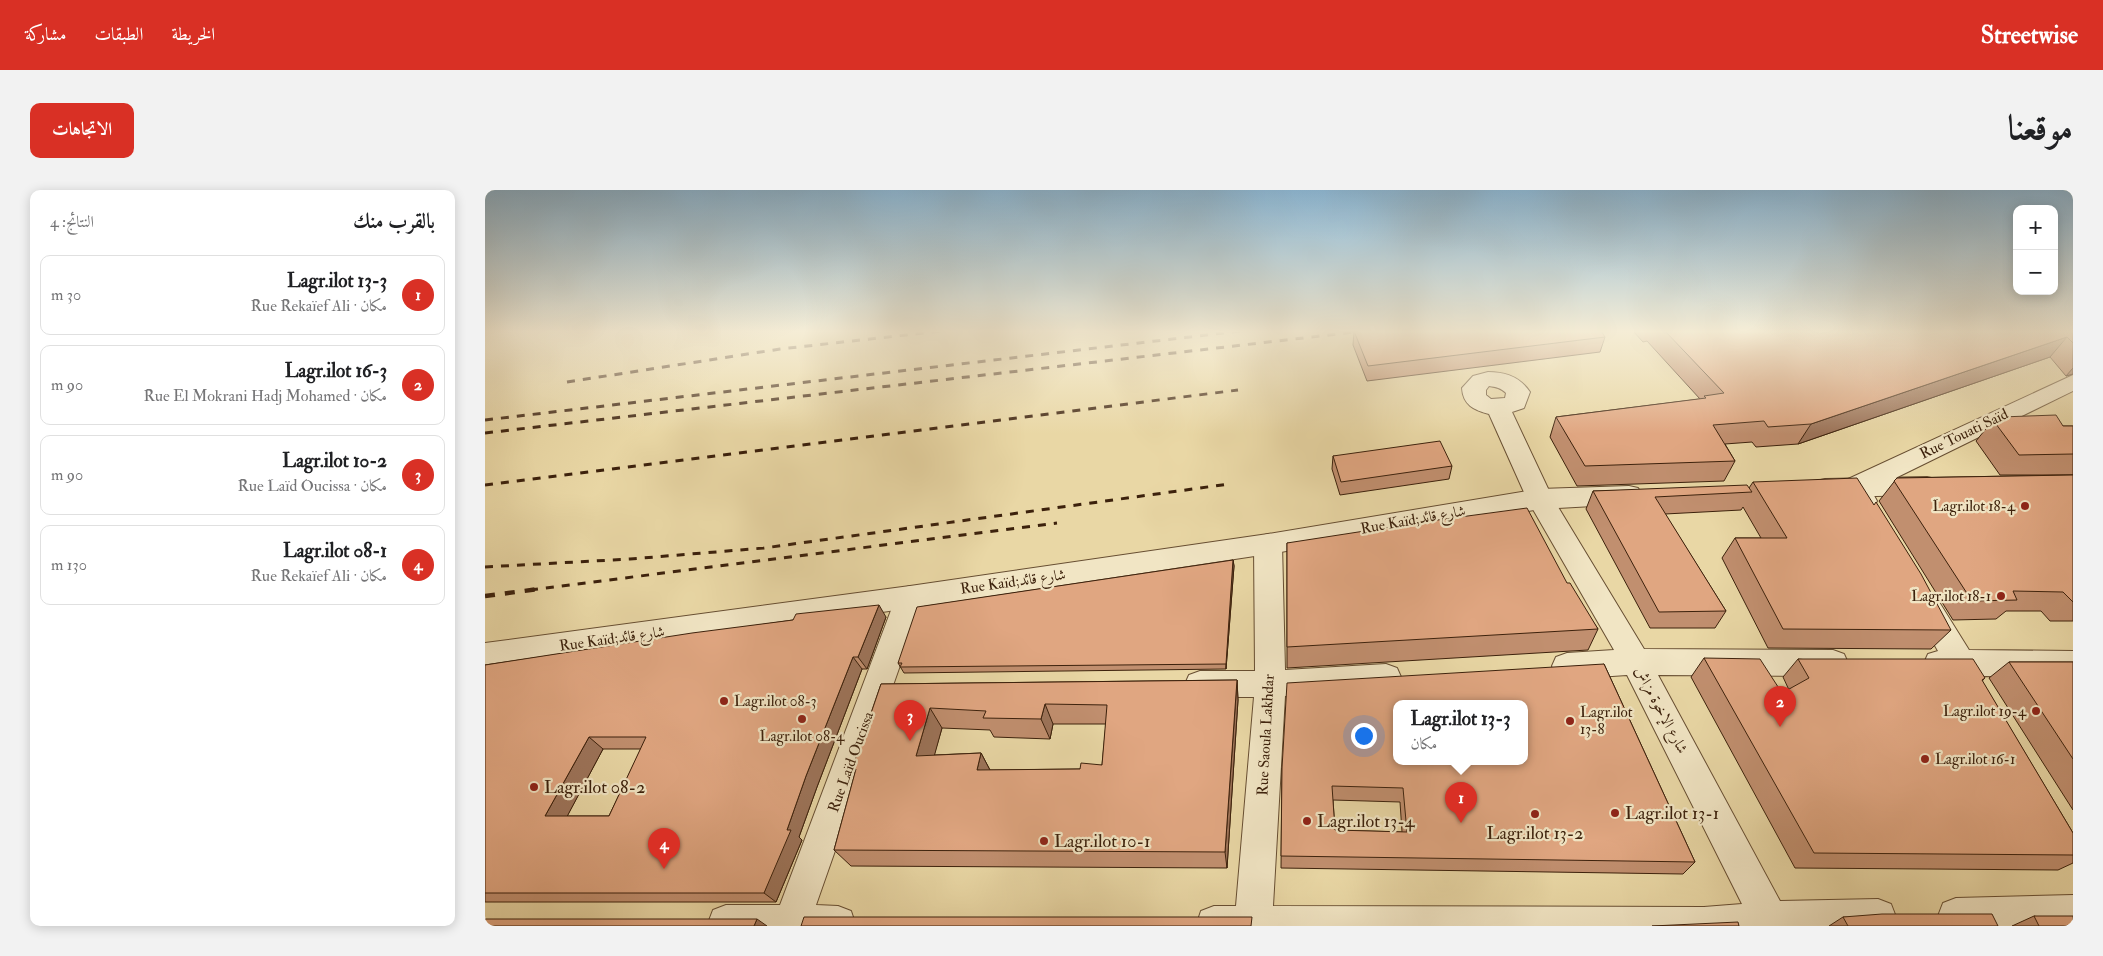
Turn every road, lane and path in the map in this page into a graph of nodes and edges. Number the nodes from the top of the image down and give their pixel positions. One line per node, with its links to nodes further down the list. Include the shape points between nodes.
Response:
1 (2073, 382): 4 (street, Rue Touati Saïd)
2 (1498, 408): 7 (street, شارع الإخوة مزاش)
3 (1954, 486): 4 (street)
4 (1855, 487): 5 (street); 8 (street)
5 (1806, 488)
6 (1648, 495): 7 (street, Rue Kaïd;شارع قائد)
7 (1540, 499): 9 (street, Rue Kaïd;شارع قائد); 13 (street, شارع الإخوة مزاش)
8 (1875, 520)
9 (1268, 544): 11 (street, Rue Kaïd;شارع قائد); 20 (street, Rue Saoula Lakhdar)
10 (1910, 579): 16 (street)
11 (909, 597): 12 (street, Rue Kaïd;شارع قائد); 28 (street, Rue Laïd Oucissa, via 893,689)
12 (485, 656)
13 (1636, 662): 14 (street); 18 (street); 25 (street, شارع الإخوة مزاش)
14 (1862, 663)
15 (1911, 663): 16 (street)
16 (1961, 664): 17 (street); 22 (street)
17 (2073, 664)
18 (1537, 668)
19 (1408, 676): 20 (street)
20 (1270, 684): 21 (street); 29 (street, Rue Saoula Lakhdar)
21 (1177, 685)
22 (1981, 697)
23 (2073, 913): 25 (street)
24 (692, 923): 28 (street)
25 (1771, 923): 29 (street)
26 (870, 924): 28 (street)
27 (1184, 924): 29 (street)
28 (790, 925)
29 (1253, 925)

